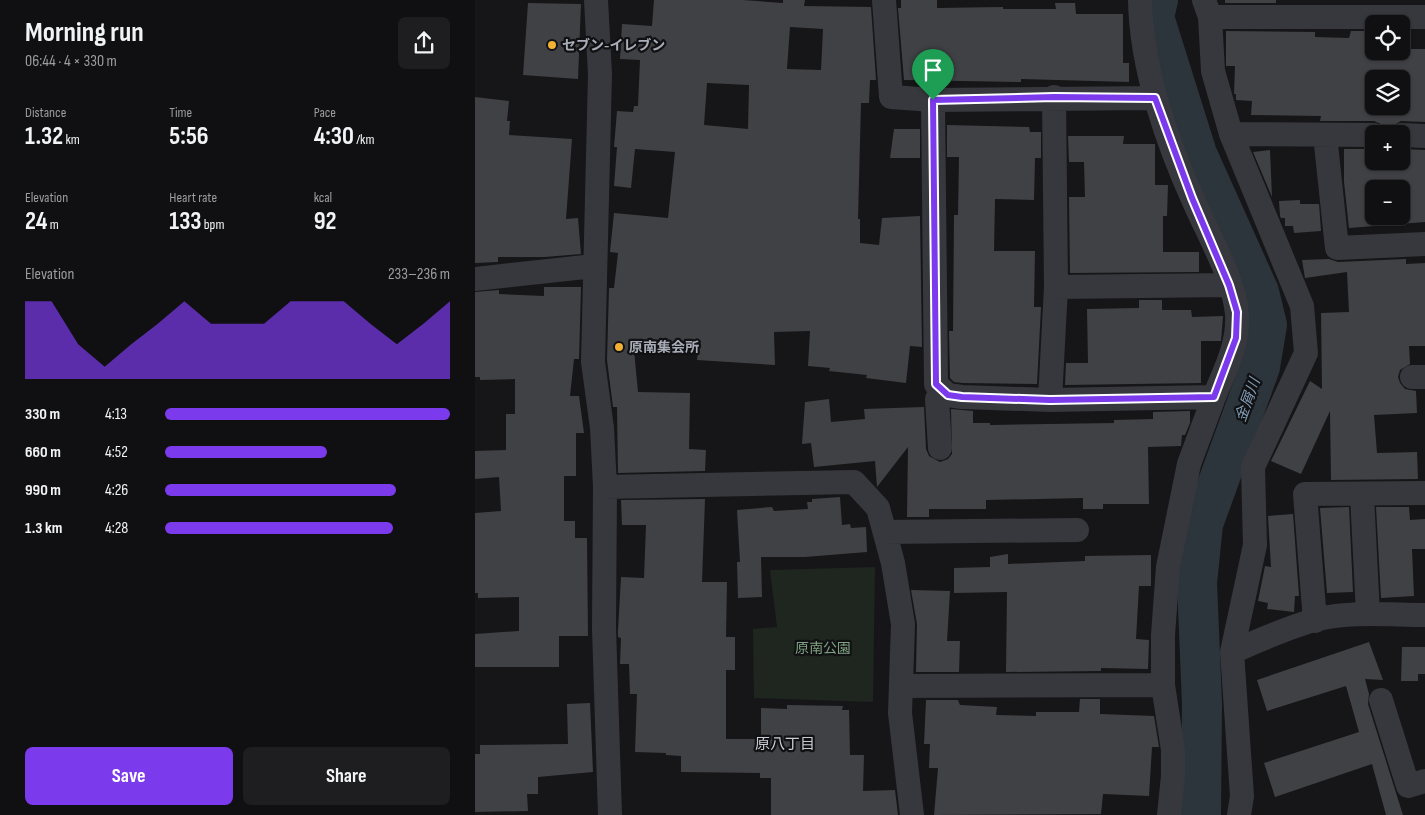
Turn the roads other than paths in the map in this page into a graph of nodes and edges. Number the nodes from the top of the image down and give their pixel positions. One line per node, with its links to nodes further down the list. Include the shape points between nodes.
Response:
1 (596, 0): 15 (street, via 600,74)
2 (884, 0): 8 (street, via 891,97)
3 (1140, 0): 7 (street, via 1140,20)
4 (1207, 9): 5 (street); 9 (street, via 1213,71)
5 (1425, 17)
6 (1054, 97): 7 (street); 8 (street); 18 (street)
7 (1155, 98): 17 (street)
8 (933, 100): 19 (street, via 936,384)
9 (1231, 134): 10 (street); 31 (street, via 1302,306 1306,353 1253,467 1255,546)
10 (1325, 135): 11 (street); 14 (street, via 1337,248)
11 (1365, 135)
12 (1410, 135): 13 (street)
13 (1425, 136)
14 (1425, 244)
15 (594, 266): 16 (street); 23 (street, via 593,362 602,428)
16 (475, 279)
17 (1229, 285): 18 (street); 20 (street, via 1237,312 1236,338)
18 (1055, 287): 21 (street)
19 (942, 390): 21 (street, via 948,395 962,397); 22 (street, via 937,399)
20 (1214, 397): 21 (street); 32 (street, via 1189,464 1168,567)
21 (1050, 400)
22 (940, 448)
23 (605, 487): 27 (street, via 855,482 878,508); 36 (street, via 604,628)
24 (1425, 493): 25 (street)
25 (1361, 494): 28 (street); 30 (street, via 1305,494)
26 (1077, 530): 27 (street)
27 (885, 532): 33 (street, via 903,624)
28 (1368, 614): 29 (street); 30 (street)
29 (1425, 615)
30 (1315, 620): 31 (street)
31 (1232, 652): 39 (street, via 1242,796)
32 (1163, 685): 33 (street); 38 (street, via 1173,750)
33 (901, 686): 37 (street, via 900,713)
34 (1381, 700): 35 (street, via 1409,786)
35 (1425, 781)
36 (610, 815)
37 (912, 815)
38 (1169, 815)
39 (1239, 815)

